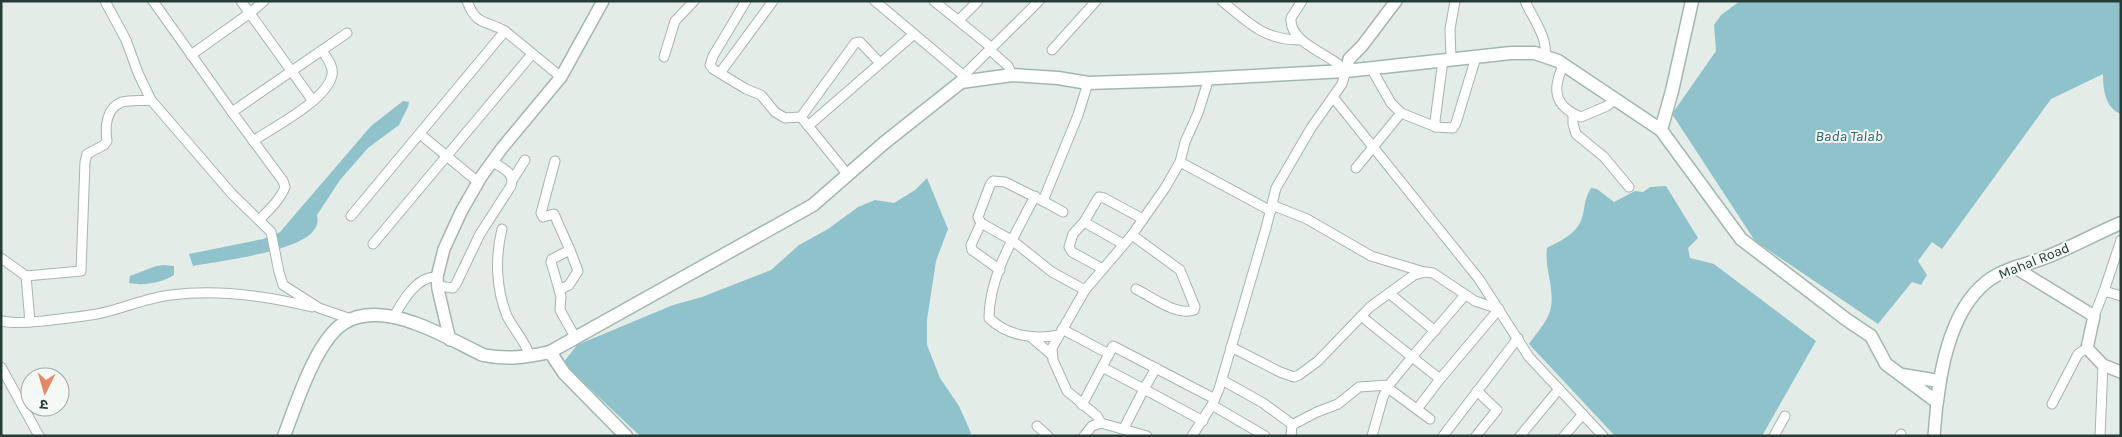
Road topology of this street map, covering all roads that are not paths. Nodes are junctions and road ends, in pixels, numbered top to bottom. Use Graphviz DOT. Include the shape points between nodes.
graph roads {
  1 [pos="105,1"];
  2 [pos="153,1"];
  3 [pos="162,1"];
  4 [pos="241,1"];
  5 [pos="264,1"];
  6 [pos="467,1"];
  7 [pos="603,1"];
  8 [pos="694,1"];
  9 [pos="746,1"];
  10 [pos="772,1"];
  11 [pos="934,1"];
  12 [pos="978,1"];
  13 [pos="1039,1"];
  14 [pos="1222,1"];
  15 [pos="1302,1"];
  16 [pos="1396,1"];
  17 [pos="1455,1"];
  18 [pos="1525,1"];
  19 [pos="1692,1"];
  20 [pos="877,2"];
  21 [pos="1093,2"];
  22 [pos="250,13"];
  23 [pos="162,14"];
  24 [pos="959,20"];
  25 [pos="505,31"];
  26 [pos="347,33"];
  27 [pos="914,34"];
  28 [pos="1302,40"];
  29 [pos="991,49"];
  30 [pos="322,50"];
  31 [pos="1052,50"];
  32 [pos="532,54"];
  33 [pos="192,55"];
  34 [pos="1546,55"];
  35 [pos="664,56"];
  36 [pos="1476,57"];
  37 [pos="1447,60"];
  38 [pos="880,63"];
  39 [pos="1564,64"];
  40 [pos="1341,66"];
  41 [pos="1372,68"];
  42 [pos="291,71"];
  43 [pos="720,73"];
  44 [pos="1012,75"];
  45 [pos="561,77"];
  46 [pos="1209,78"];
  47 [pos="962,79"];
  48 [pos="1088,83"];
  49 [pos="1333,97"];
  50 [pos="1616,99"];
  51 [pos="151,100"];
  52 [pos="313,101"];
  53 [pos="232,112"];
  54 [pos="1401,114"];
  55 [pos="1574,114"];
  56 [pos="801,117"];
  57 [pos="808,126"];
  58 [pos="1436,127"];
  59 [pos="1661,130"];
  60 [pos="420,134"];
  61 [pos="253,141"];
  62 [pos="1374,146"];
  63 [pos="446,156"];
  64 [pos="525,160"];
  65 [pos="555,161"];
  66 [pos="492,162"];
  67 [pos="1180,162"];
  68 [pos="1356,168"];
  69 [pos="848,175"];
  70 [pos="513,179"];
  71 [pos="478,182"];
  72 [pos="1629,187"];
  73 [pos="1039,198"];
  74 [pos="1271,208"];
  75 [pos="1063,212"];
  76 [pos="351,216"];
  77 [pos="1143,219"];
  78 [pos="259,220"];
  79 [pos="1084,222"];
  80 [pos="981,223"];
  81 [pos="2121,223"];
  82 [pos="502,229"];
  83 [pos="1132,234"];
  84 [pos="2121,240"];
  85 [pos="1013,241"];
  86 [pos="373,244"];
  87 [pos="1123,244"];
  88 [pos="570,250"];
  89 [pos="1,258"];
  90 [pos="2014,267"];
  91 [pos="1101,268"];
  92 [pos="1000,270"];
  93 [pos="1425,272"];
  94 [pos="26,276"];
  95 [pos="437,281"];
  96 [pos="1136,289"];
  97 [pos="559,290"];
  98 [pos="1085,290"];
  99 [pos="2104,291"];
  100 [pos="1389,293"];
  101 [pos="1465,295"];
  102 [pos="2121,296"];
  103 [pos="319,308"];
  104 [pos="1499,309"];
  105 [pos="1361,316"];
  106 [pos="2094,316"];
  107 [pos="393,318"];
  108 [pos="351,319"];
  109 [pos="1,322"];
  110 [pos="30,322"];
  111 [pos="1435,331"];
  112 [pos="1060,332"];
  113 [pos="575,337"];
  114 [pos="1030,337"];
  115 [pos="1518,338"];
  116 [pos="450,340"];
  117 [pos="1231,347"];
  118 [pos="2087,348"];
  119 [pos="550,352"];
  120 [pos="1109,354"];
  121 [pos="1052,355"];
  122 [pos="530,356"];
  123 [pos="1412,357"];
  124 [pos="2104,365"];
  125 [pos="1,367"];
  126 [pos="1102,367"];
  127 [pos="1156,368"];
  128 [pos="2121,372"];
  129 [pos="1899,375"];
  130 [pos="1440,379"];
  131 [pos="1222,380"];
  132 [pos="1939,381"];
  133 [pos="1388,386"];
  134 [pos="1144,389"];
  135 [pos="1559,389"];
  136 [pos="1477,391"];
  137 [pos="1213,402"];
  138 [pos="1937,402"];
  139 [pos="2052,404"];
  140 [pos="1082,405"];
  141 [pos="1418,408"];
  142 [pos="1583,414"];
  143 [pos="1785,416"];
  144 [pos="1430,418"];
  145 [pos="1203,420"];
  146 [pos="1101,423"];
  147 [pos="1292,425"];
  148 [pos="1038,426"];
  149 [pos="1124,428"];
  150 [pos="39,436"];
  151 [pos="284,436"];
  152 [pos="626,436"];
  153 [pos="1048,436"];
  154 [pos="1084,436"];
  155 [pos="1147,436"];
  156 [pos="1192,436"];
  157 [pos="1265,436"];
  158 [pos="1292,436"];
  159 [pos="1372,436"];
  160 [pos="1443,436"];
  161 [pos="1476,436"];
  162 [pos="1520,436"];
  163 [pos="1564,436"];
  164 [pos="1603,436"];
  165 [pos="1774,436"];
  166 [pos="1934,436"];
  167 [pos="2100,436"];
  1 -- 51 [label="street" via="126,40"];
  2 -- 23 [label="street"];
  3 -- 23 [label="street"];
  4 -- 22 [label="street"];
  5 -- 22 [label="street"];
  6 -- 25 [label="street" via="471,13 481,22"];
  7 -- 45 [label="street"];
  8 -- 35 [label="street" via="672,27"];
  9 -- 43 [label="street" via="710,61 713,69"];
  10 -- 43 [label="street"];
  11 -- 24 [label="street"];
  12 -- 24 [label="street"];
  13 -- 29 [label="street"];
  14 -- 28 [label="street" via="1266,34"];
  15 -- 28 [label="street" via="1291,18 1291,24"];
  16 -- 40 [label="street" via="1362,46"];
  17 -- 37 [label="street"];
  18 -- 34 [label="street"];
  19 -- 59 [label="main road"];
  20 -- 27 [label="street"];
  21 -- 31 [label="street"];
  22 -- 33 [label="street"];
  22 -- 42 [label="street"];
  23 -- 33 [label="street"];
  24 -- 29 [label="street"];
  25 -- 32 [label="street"];
  25 -- 60 [label="street"];
  26 -- 30 [label="street"];
  27 -- 38 [label="street"];
  27 -- 47 [label="street"];
  28 -- 40 [label="street"];
  29 -- 44 [label="street" via="1008,66"];
  29 -- 47 [label="street"];
  30 -- 42 [label="street"];
  30 -- 52 [label="street" via="332,67 332,75 324,91"];
  32 -- 45 [label="street"];
  32 -- 63 [label="street"];
  33 -- 53 [label="street"];
  34 -- 36 [label="main road" via="1510,53"];
  34 -- 39 [label="main road"];
  36 -- 37 [label="main road"];
  36 -- 58 [label="street" via="1456,123 1453,128"];
  37 -- 41 [label="main road"];
  37 -- 58 [label="street"];
  38 -- 56 [label="street" via="860,42 855,43"];
  38 -- 57 [label="street"];
  39 -- 50 [label="main road"];
  39 -- 55 [label="street" via="1557,77 1556,93 1563,106"];
  40 -- 41 [label="main road"];
  40 -- 46 [label="main road"];
  40 -- 49 [label="street" via="1342,84"];
  41 -- 54 [label="street" via="1390,103"];
  42 -- 52 [label="street"];
  42 -- 53 [label="street"];
  43 -- 56 [label="street" via="761,95 775,112 785,118"];
  44 -- 47 [label="main road"];
  44 -- 48 [label="main road"];
  45 -- 66 [label="street"];
  46 -- 48 [label="main road"];
  46 -- 67 [label="street"];
  47 -- 69 [label="main road"];
  48 -- 73 [label="street" via="1078,115"];
  49 -- 62 [label="street"];
  49 -- 74 [label="street" via="1276,188"];
  50 -- 55 [label="street" via="1581,117"];
  50 -- 59 [label="main road"];
  51 -- 78 [label="street" via="232,194"];
  51 -- 94 [label="street" via="122,102 106,121 107,141 87,154 81,271"];
  52 -- 61 [label="street"];
  53 -- 61 [label="street"];
  54 -- 58 [label="street"];
  54 -- 62 [label="street"];
  55 -- 72 [label="street" via="1576,134 1604,157"];
  56 -- 57 [label="street"];
  57 -- 69 [label="street"];
  59 -- 129 [label="main road" via="1741,239 1871,336 1886,364"];
  60 -- 63 [label="street"];
  60 -- 76 [label="street"];
  61 -- 78 [label="street" via="285,187"];
  62 -- 68 [label="street"];
  62 -- 104 [label="street"];
  63 -- 71 [label="street"];
  63 -- 86 [label="street"];
  64 -- 70 [label="street"];
  65 -- 88 [label="street" via="541,214 554,214"];
  66 -- 70 [label="street" via="511,174"];
  66 -- 71 [label="street"];
  67 -- 74 [label="street"];
  67 -- 77 [label="street"];
  69 -- 113 [label="main road" via="813,206"];
  70 -- 95 [label="street" via="480,234 456,284 453,288"];
  71 -- 95 [label="street" via="444,248"];
  73 -- 75 [label="street"];
  73 -- 80 [label="street" via="1005,182 993,181 978,217"];
  73 -- 85 [label="street"];
  74 -- 93 [label="street" via="1307,219 1371,256"];
  74 -- 117 [label="street"];
  77 -- 79 [label="street" via="1100,197"];
  77 -- 83 [label="street"];
  78 -- 103 [label="street" via="271,232 283,285"];
  79 -- 87 [label="street"];
  79 -- 91 [label="street" via="1071,238 1070,250"];
  80 -- 85 [label="street"];
  80 -- 92 [label="street" via="971,245 972,250"];
  81 -- 90 [label="main road, Mahal Road" via="2044,258"];
  82 -- 122 [label="street" via="497,256 503,304"];
  83 -- 87 [label="street"];
  83 -- 96 [label="street" via="1180,270 1195,307 1190,311 1177,310"];
  84 -- 99 [label="street"];
  85 -- 92 [label="street"];
  85 -- 98 [label="street" via="1052,272"];
  87 -- 91 [label="street"];
  88 -- 97 [label="street" via="578,271 569,285"];
  88 -- 97 [label="street" via="552,259"];
  89 -- 94 [label="street"];
  90 -- 106 [label="street"];
  90 -- 132 [label="main road, Mahal Road" via="1996,275 1966,304 1948,342"];
  91 -- 98 [label="street"];
  92 -- 114 [label="street" via="989,318 997,326"];
  93 -- 100 [label="street" via="1414,275"];
  93 -- 101 [label="street" via="1433,273"];
  94 -- 110 [label="street"];
  95 -- 107 [label="street" via="428,276 416,286"];
  95 -- 116 [label="street"];
  97 -- 113 [label="street" via="560,310"];
  98 -- 112 [label="street"];
  99 -- 102 [label="street"];
  99 -- 106 [label="street"];
  100 -- 105 [label="street"];
  100 -- 111 [label="street"];
  101 -- 104 [label="street"];
  101 -- 111 [label="street"];
  103 -- 108 [label="street"];
  103 -- 110 [label="street" via="285,300 192,293 142,301 98,314"];
  104 -- 115 [label="street"];
  104 -- 130 [label="street"];
  105 -- 117 [label="street" via="1318,361 1294,377"];
  105 -- 123 [label="street"];
  106 -- 118 [label="street"];
  107 -- 108 [label="main road" via="374,314"];
  107 -- 116 [label="main road" via="412,322"];
  108 -- 151 [label="main road" via="332,334 308,373"];
  109 -- 110 [label="street"];
  111 -- 123 [label="street"];
  112 -- 114 [label="street" via="1043,338"];
  112 -- 120 [label="street"];
  112 -- 121 [label="street"];
  113 -- 119 [label="main road"];
  114 -- 121 [label="street"];
  115 -- 135 [label="street" via="1529,357"];
  115 -- 136 [label="street"];
  116 -- 122 [label="main road" via="488,356"];
  117 -- 131 [label="street"];
  118 -- 124 [label="street"];
  118 -- 139 [label="street" via="2078,354"];
  119 -- 122 [label="main road"];
  119 -- 152 [label="main road" via="564,373"];
  120 -- 126 [label="street"];
  120 -- 127 [label="street" via="1113,346"];
  121 -- 140 [label="street" via="1067,391"];
  123 -- 130 [label="street"];
  123 -- 133 [label="street"];
  124 -- 128 [label="street"];
  124 -- 167 [label="street"];
  125 -- 150 [label="street"];
  126 -- 134 [label="street"];
  126 -- 140 [label="street"];
  127 -- 134 [label="street"];
  127 -- 137 [label="street"];
  129 -- 132 [label="main road"];
  129 -- 138 [label="main road"];
  130 -- 141 [label="street"];
  131 -- 137 [label="street"];
  131 -- 147 [label="street"];
  132 -- 138 [label="main road, Mahal Road"];
  133 -- 141 [label="street"];
  133 -- 147 [label="street" via="1359,387 1338,404"];
  133 -- 159 [label="street"];
  134 -- 145 [label="street"];
  134 -- 149 [label="street"];
  135 -- 142 [label="street"];
  135 -- 162 [label="street"];
  136 -- 160 [label="street"];
  136 -- 161 [label="street" via="1497,410"];
  137 -- 145 [label="street"];
  137 -- 157 [label="street"];
  138 -- 166 [label="street"];
  140 -- 146 [label="street"];
  141 -- 144 [label="street"];
  142 -- 163 [label="street"];
  142 -- 164 [label="street"];
  143 -- 165 [label="street"];
  145 -- 156 [label="street"];
  146 -- 149 [label="street"];
  146 -- 154 [label="street" via="1092,426"];
  147 -- 158 [label="street"];
  148 -- 153 [label="street"];
  149 -- 155 [label="street"];
}
